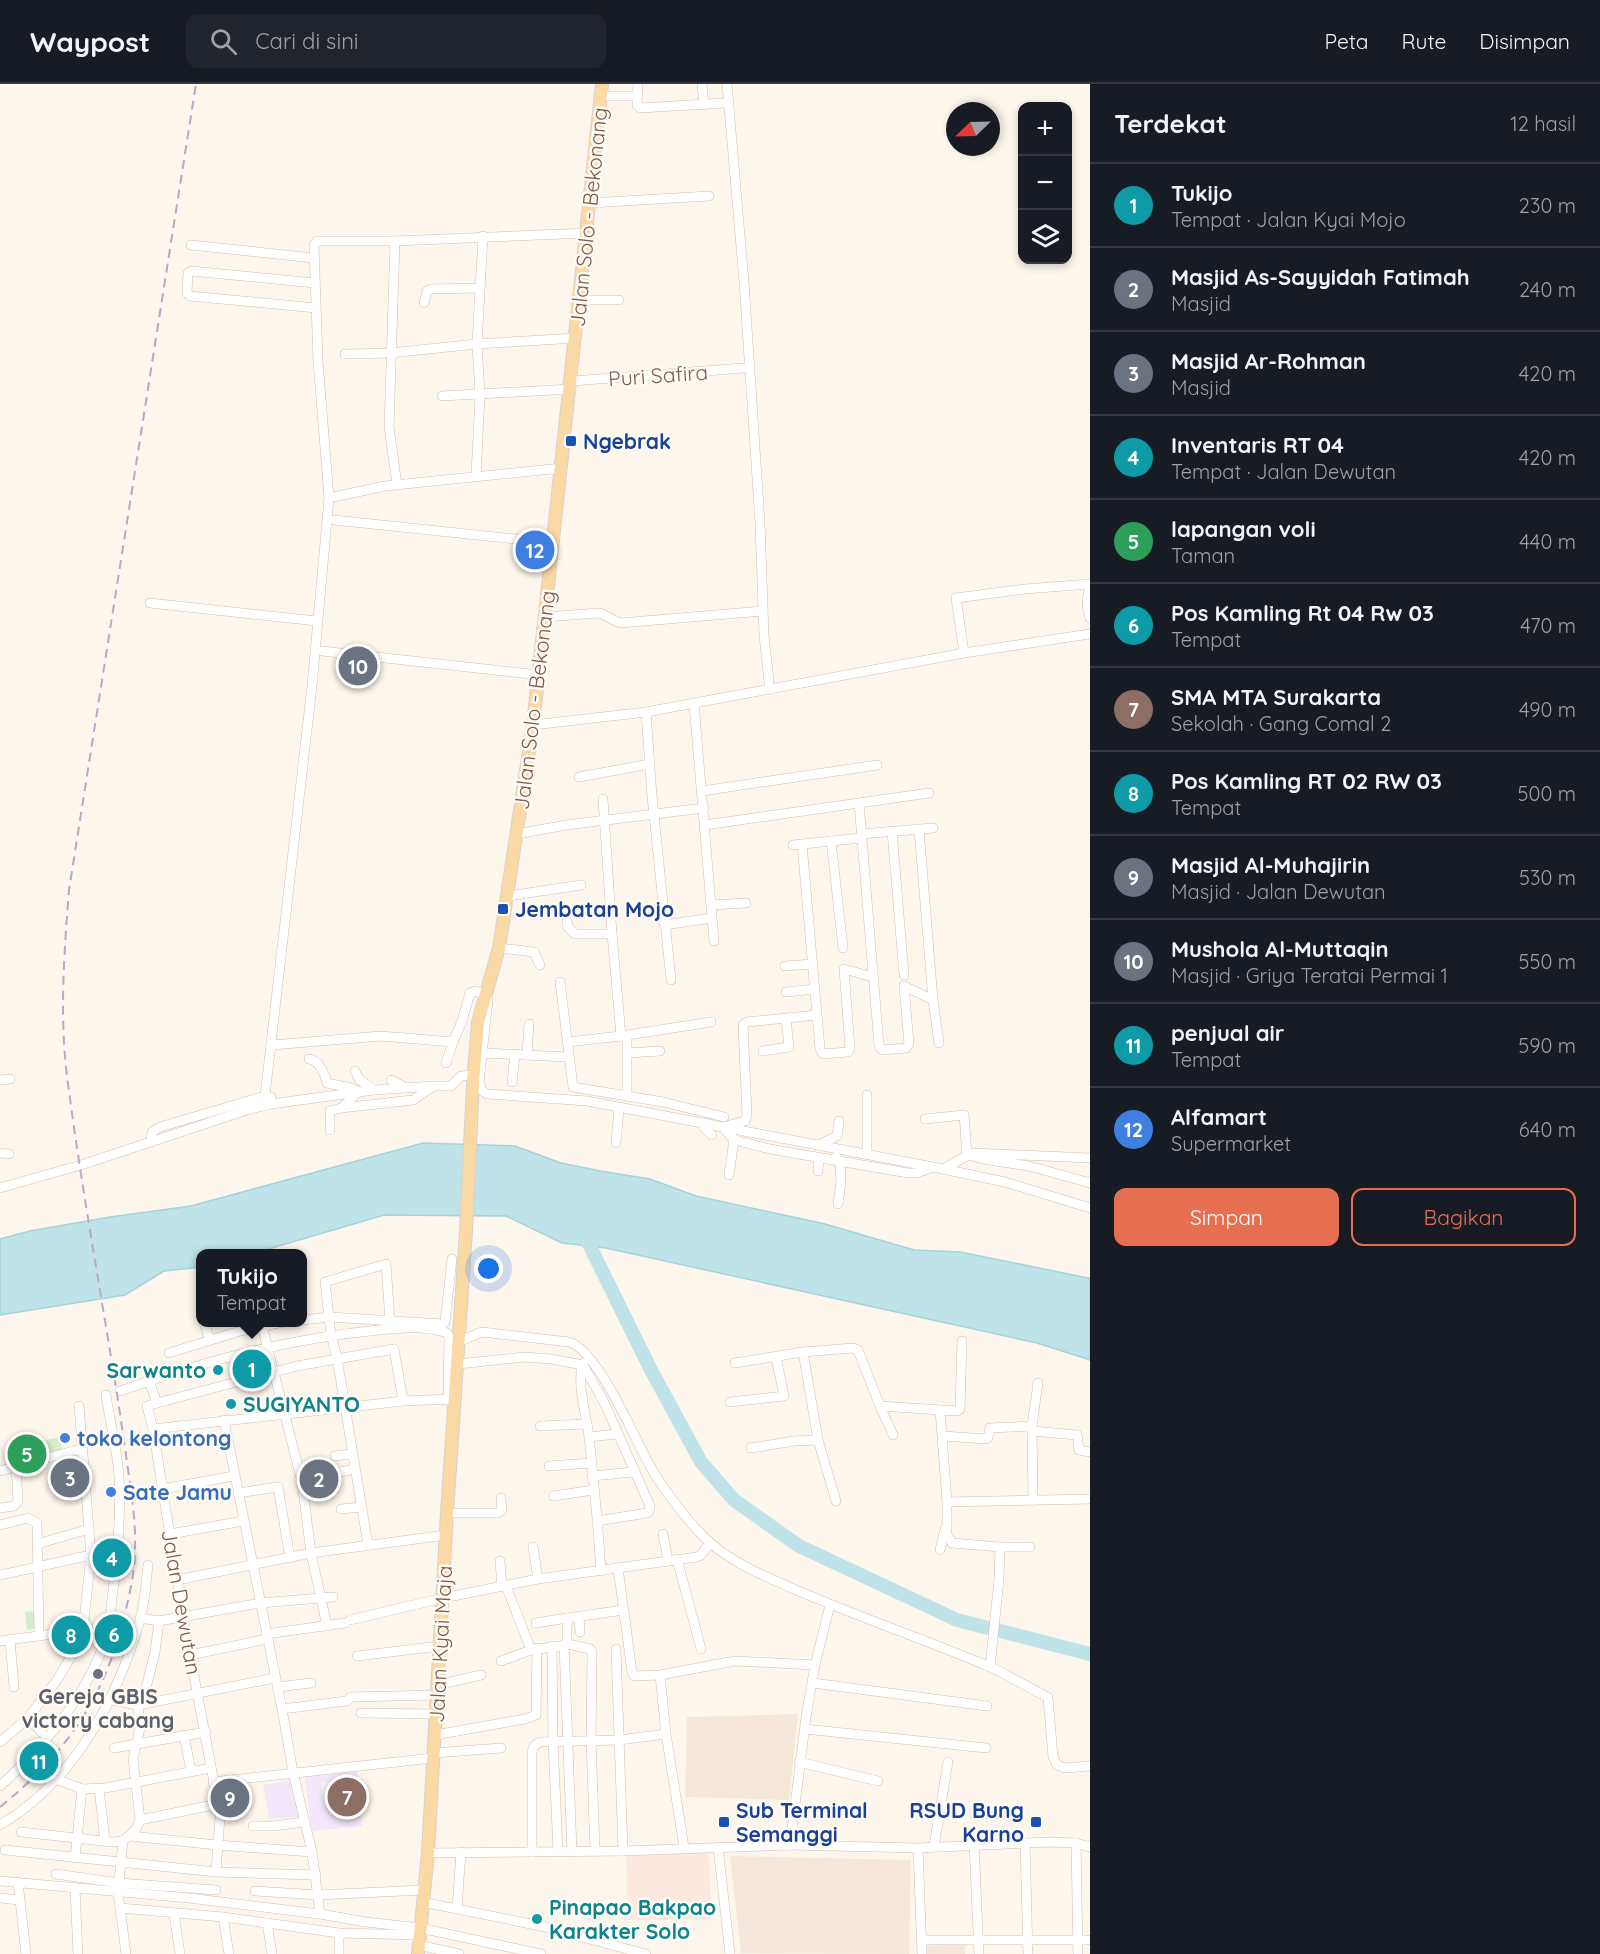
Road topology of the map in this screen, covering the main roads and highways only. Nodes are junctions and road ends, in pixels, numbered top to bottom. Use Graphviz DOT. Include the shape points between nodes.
graph roads {
  1 [pos="602,90"];
  2 [pos="460,1337"];
  3 [pos="419,1941"];
  1 -- 2 [label="main road, Jalan Solo - Bekonang" via="533,725 499,948 478,1022"];
  2 -- 3 [label="main road, Jalan Kyai Maja" via="452,1399 428,1853"];
}
